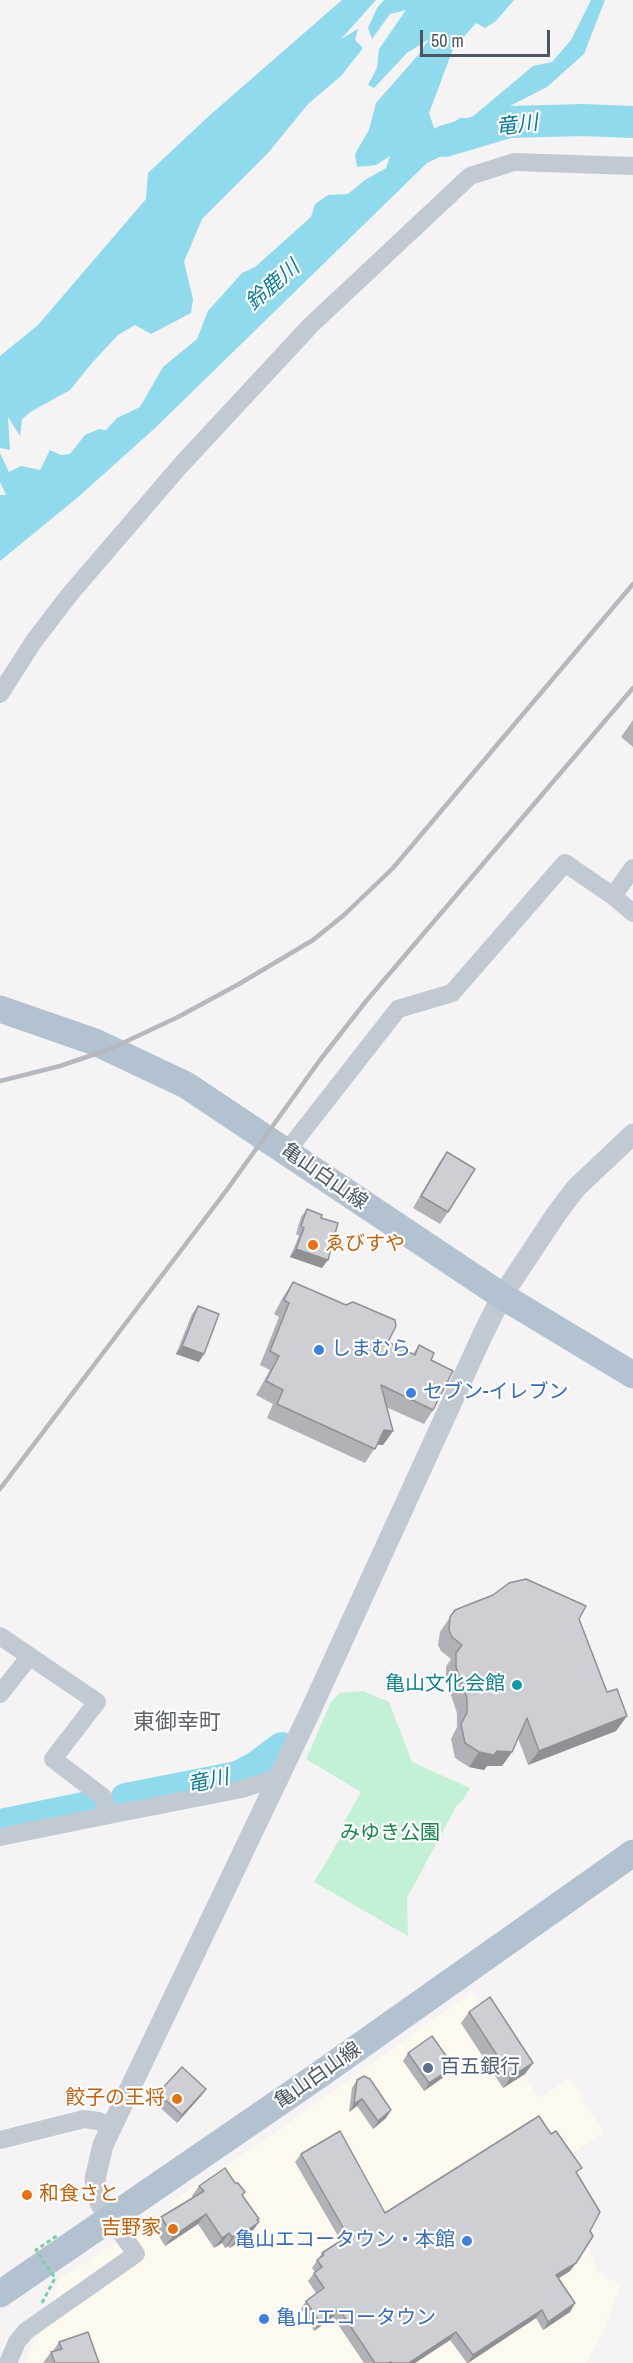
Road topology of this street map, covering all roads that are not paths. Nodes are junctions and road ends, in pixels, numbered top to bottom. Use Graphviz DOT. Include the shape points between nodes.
graph roads {
  1 [pos="633,166"];
  2 [pos="0,694"];
  3 [pos="633,868"];
  4 [pos="613,896"];
  5 [pos="633,913"];
  6 [pos="0,1009"];
  7 [pos="633,1134"];
  8 [pos="287,1151"];
  9 [pos="502,1296"];
  10 [pos="633,1375"];
  11 [pos="0,1636"];
  12 [pos="30,1656"];
  13 [pos="0,1694"];
  14 [pos="277,1779"];
  15 [pos="109,1815"];
  16 [pos="0,1837"];
  17 [pos="633,1853"];
  18 [pos="111,2127"];
  19 [pos="0,2140"];
  20 [pos="110,2217"];
  21 [pos="0,2294"];
  22 [pos="8,2363"];
  1 -- 2 [label="street" via="514,162 470,176 311,325 180,466 70,594"];
  3 -- 4 [label="street"];
  4 -- 5 [label="street"];
  4 -- 8 [label="street" via="565,864 452,993 398,1009"];
  6 -- 8 [label="main road, 亀山白山線" via="89,1039 170,1076"];
  7 -- 9 [label="street" via="576,1188"];
  8 -- 9 [label="main road, 亀山白山線"];
  9 -- 10 [label="main road, 亀山白山線"];
  9 -- 14 [label="street"];
  11 -- 12 [label="street"];
  12 -- 13 [label="street"];
  12 -- 15 [label="street" via="97,1702 53,1759 103,1797"];
  14 -- 15 [label="street"];
  14 -- 18 [label="street"];
  15 -- 16 [label="street"];
  17 -- 20 [label="main road, 亀山白山線" via="188,2167"];
  18 -- 19 [label="street" via="84,2119"];
  18 -- 20 [label="street" via="95,2179 100,2204"];
  20 -- 21 [label="main road, 亀山白山線"];
  20 -- 22 [label="street" via="136,2254 26,2331"];
}
